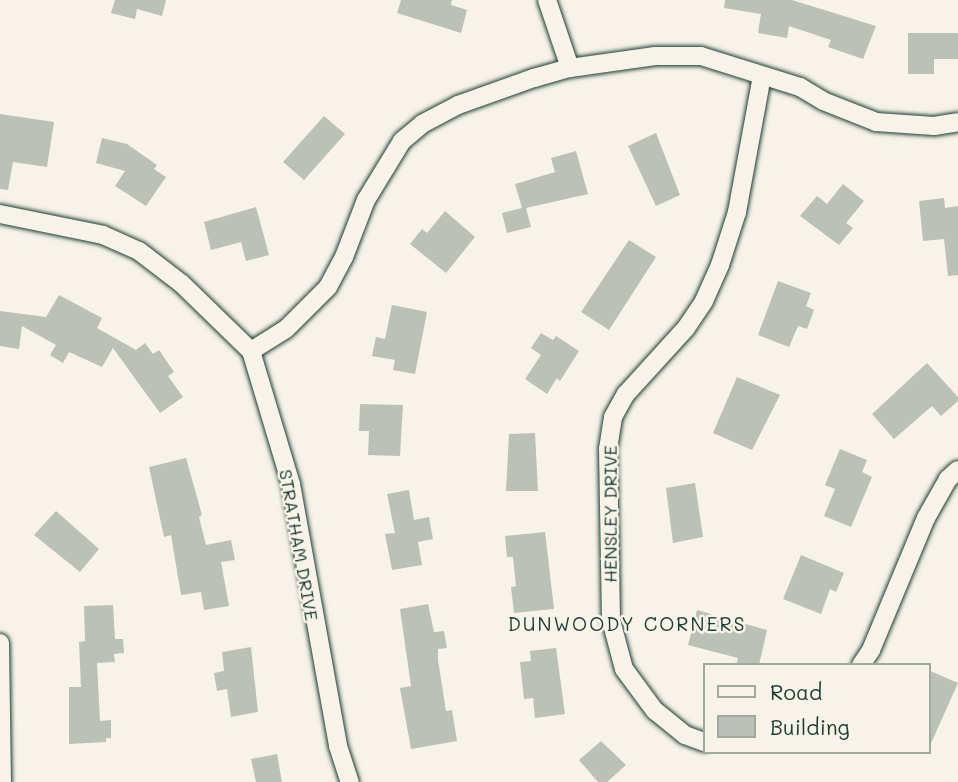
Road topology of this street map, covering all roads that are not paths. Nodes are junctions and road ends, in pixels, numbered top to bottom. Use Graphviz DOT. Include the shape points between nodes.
graph roads {
  1 [pos="547,0"];
  2 [pos="570,68"];
  3 [pos="762,76"];
  4 [pos="958,122"];
  5 [pos="0,214"];
  6 [pos="251,351"];
  7 [pos="958,470"];
  8 [pos="0,643"];
  9 [pos="862,663"];
  10 [pos="702,741"];
  11 [pos="2,782"];
  12 [pos="350,782"];
  1 -- 2 [label="street"];
  2 -- 3 [label="street" via="655,56 701,55"];
  2 -- 6 [label="street" via="458,105 402,141 366,200 328,287 286,329"];
  3 -- 4 [label="street" via="800,86 823,101 876,122 934,126"];
  3 -- 10 [label="street, HENSLEY DRIVE" via="737,212 720,265 686,328 626,394 613,417 608,449 611,620 624,669 655,711 685,736"];
  5 -- 6 [label="street, STRATHAM DRIVE" via="103,235 139,251 182,284"];
  6 -- 12 [label="street, STRATHAM DRIVE" via="291,484 335,733"];
  7 -- 9 [label="street" via="926,518"];
  8 -- 11 [label="street"];
}
